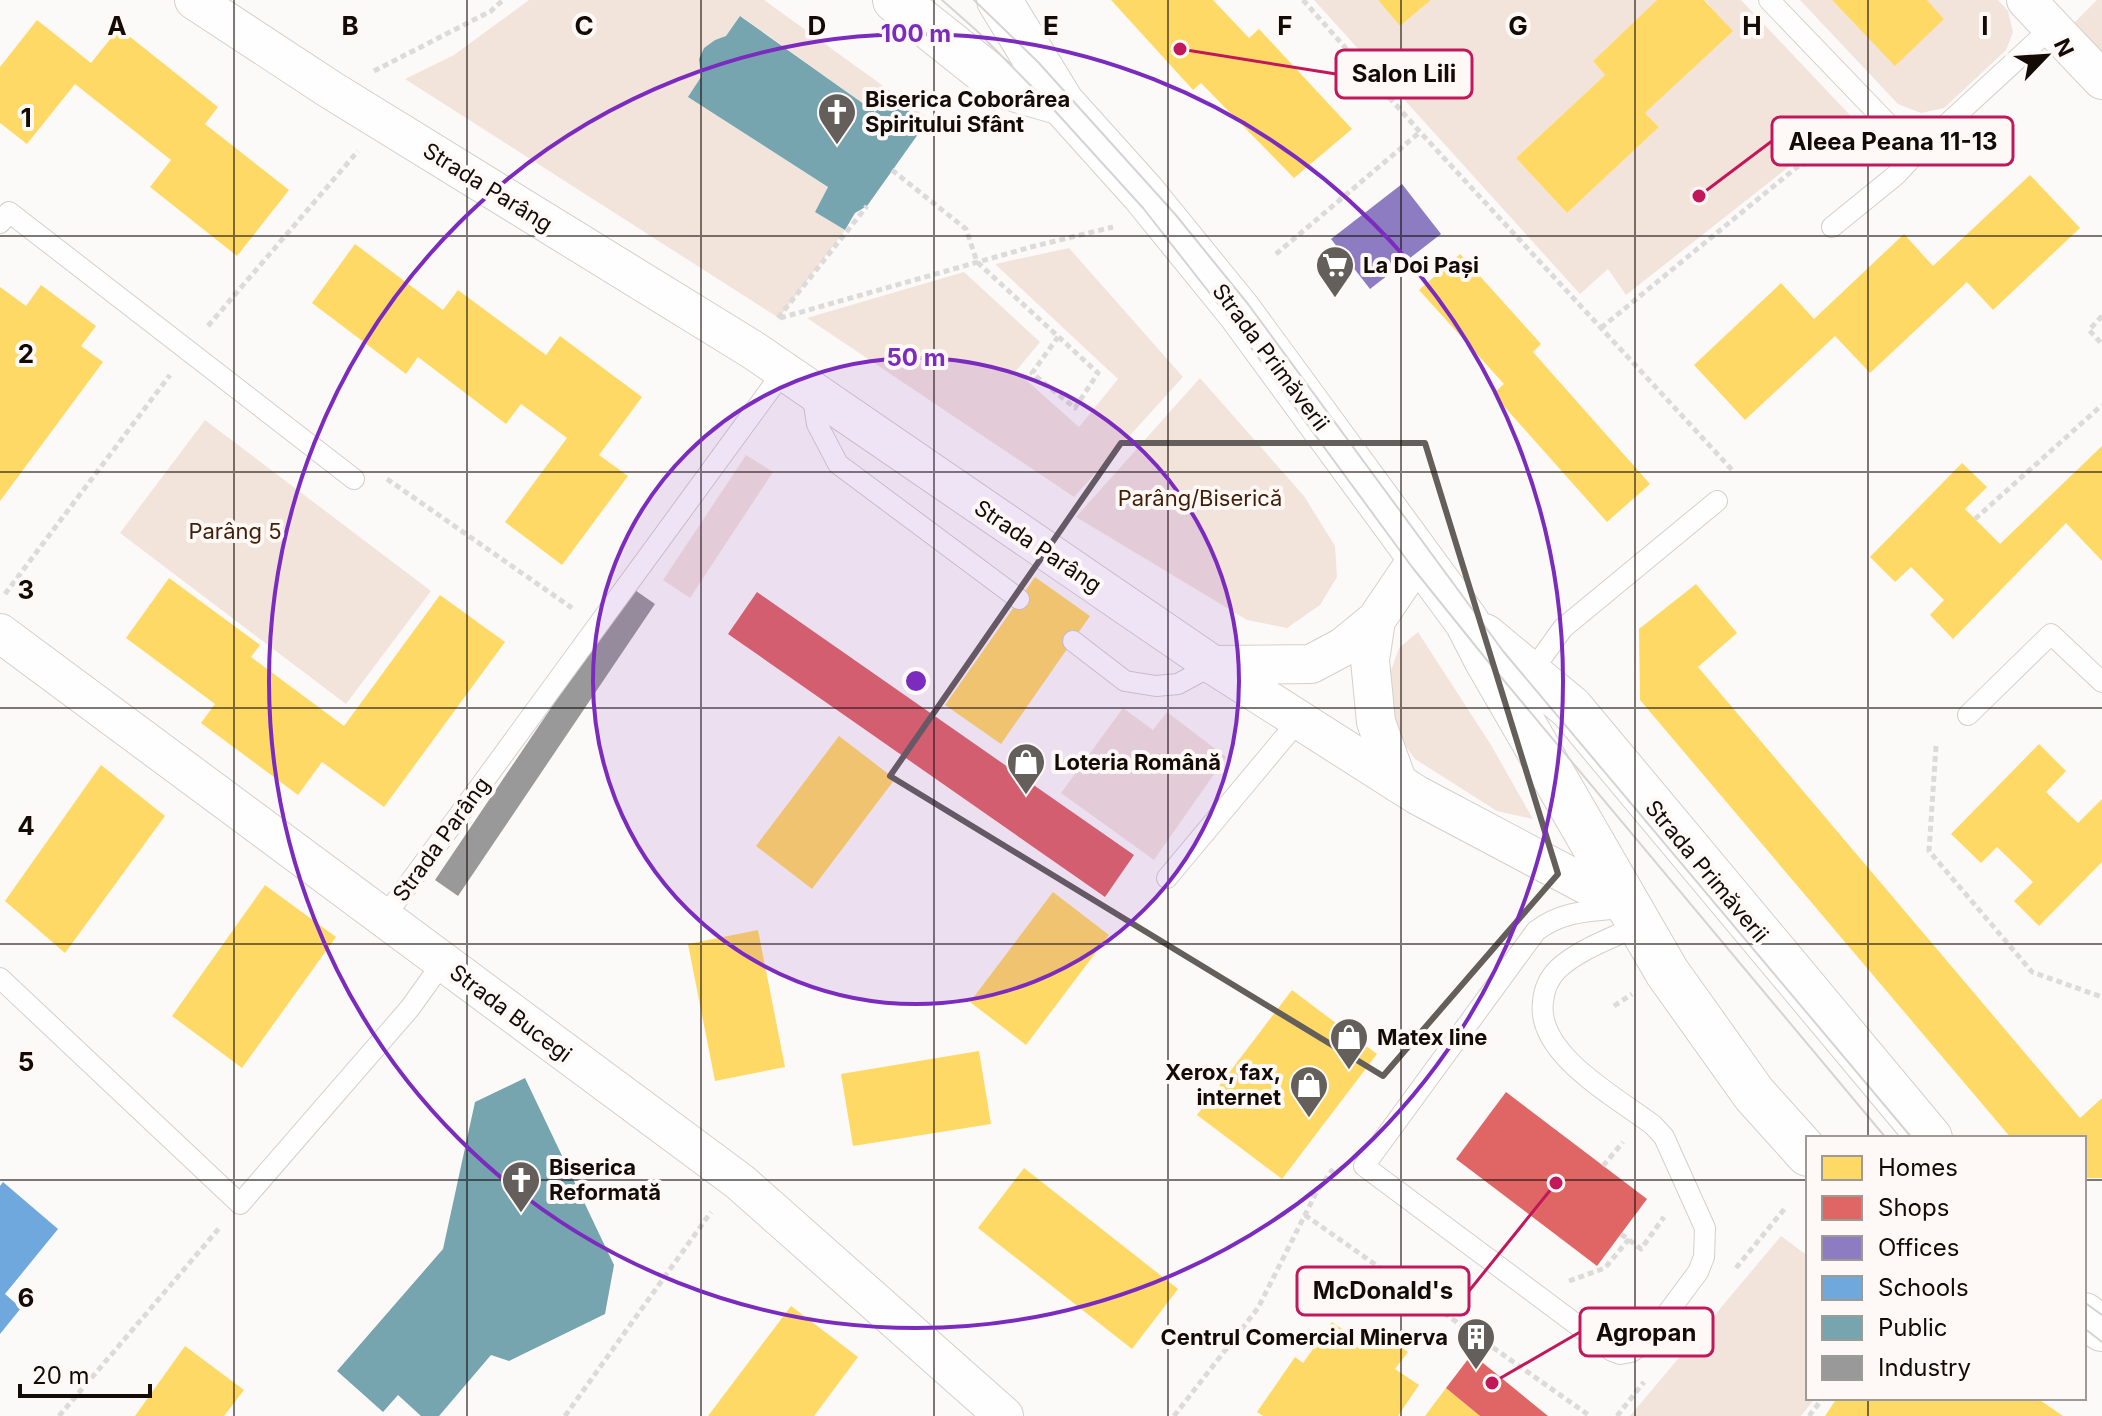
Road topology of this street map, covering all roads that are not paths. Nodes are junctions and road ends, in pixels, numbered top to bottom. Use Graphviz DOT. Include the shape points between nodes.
graph roads {
  1 [pos="194,0"];
  2 [pos="895,0"];
  3 [pos="999,0"];
  4 [pos="1769,0"];
  5 [pos="2026,0"];
  6 [pos="2051,28"];
  7 [pos="2102,80"];
  8 [pos="1062,103"];
  9 [pos="1923,146"];
  10 [pos="0,223"];
  11 [pos="1832,227"];
  12 [pos="783,371"];
  13 [pos="354,479"];
  14 [pos="1717,501"];
  15 [pos="1421,560"];
  16 [pos="1019,599"];
  17 [pos="1376,620"];
  18 [pos="1467,622"];
  19 [pos="0,633"];
  20 [pos="1073,641"];
  21 [pos="1213,665"];
  22 [pos="1530,674"];
  23 [pos="2102,682"];
  24 [pos="1968,715"];
  25 [pos="1299,720"];
  26 [pos="1398,783"];
  27 [pos="1167,878"];
  28 [pos="1634,916"];
  29 [pos="383,919"];
  30 [pos="443,962"];
  31 [pos="0,978"];
  32 [pos="1928,1136"];
  33 [pos="1806,1152"];
  34 [pos="2086,1317"];
  35 [pos="2102,1329"];
  36 [pos="1004,1416"];
  1 -- 12 [label="street, Strada Parâng"];
  2 -- 8 [label="main road" via="1003,86"];
  3 -- 8 [label="main road, Strada Primăverii"];
  4 -- 9 [label="lane" via="1889,125"];
  5 -- 6 [label="street"];
  6 -- 7 [label="street"];
  6 -- 9 [label="lane"];
  8 -- 15 [label="main road, Strada Primăverii" via="1239,311"];
  9 -- 11 [label="lane"];
  10 -- 13 [label="lane" via="9,212"];
  12 -- 16 [label="lane" via="838,464"];
  12 -- 21 [label="street, Strada Parâng"];
  12 -- 29 [label="lane, Strada Parâng"];
  14 -- 22 [label="lane" via="1563,628"];
  15 -- 17 [label="street"];
  15 -- 18 [label="main road, Strada Primăverii"];
  17 -- 21 [label="street" via="1311,664"];
  17 -- 26 [label="street" via="1370,660 1376,722"];
  18 -- 22 [label="main road, Strada Primăverii"];
  18 -- 28 [label="main road, Strada Primăverii"];
  19 -- 29 [label="street, Strada Bucegi"];
  20 -- 21 [label="lane" via="1125,681 1178,684"];
  21 -- 25 [label="street, Strada Parâng"];
  22 -- 32 [label="main road, Strada Primăverii" via="1571,708"];
  23 -- 24 [label="lane" via="2051,634"];
  25 -- 26 [label="street, Strada Parâng"];
  25 -- 27 [label="lane"];
  26 -- 28 [label="street, Strada Parâng"];
  28 -- 28 [label="lane" via="1569,913 1536,931 1364,1166 1620,1354 1646,1342 1698,1272 1705,1228 1664,1137 1553,1046 1541,1011 1544,993 1559,968"];
  28 -- 33 [label="main road, Strada Primăverii" via="1754,1094"];
  29 -- 30 [label="street, Strada Bucegi"];
  30 -- 31 [label="lane" via="410,1008 240,1204"];
  30 -- 36 [label="street, Strada Bucegi" via="740,1182"];
  34 -- 35 [label="main road"];
}
